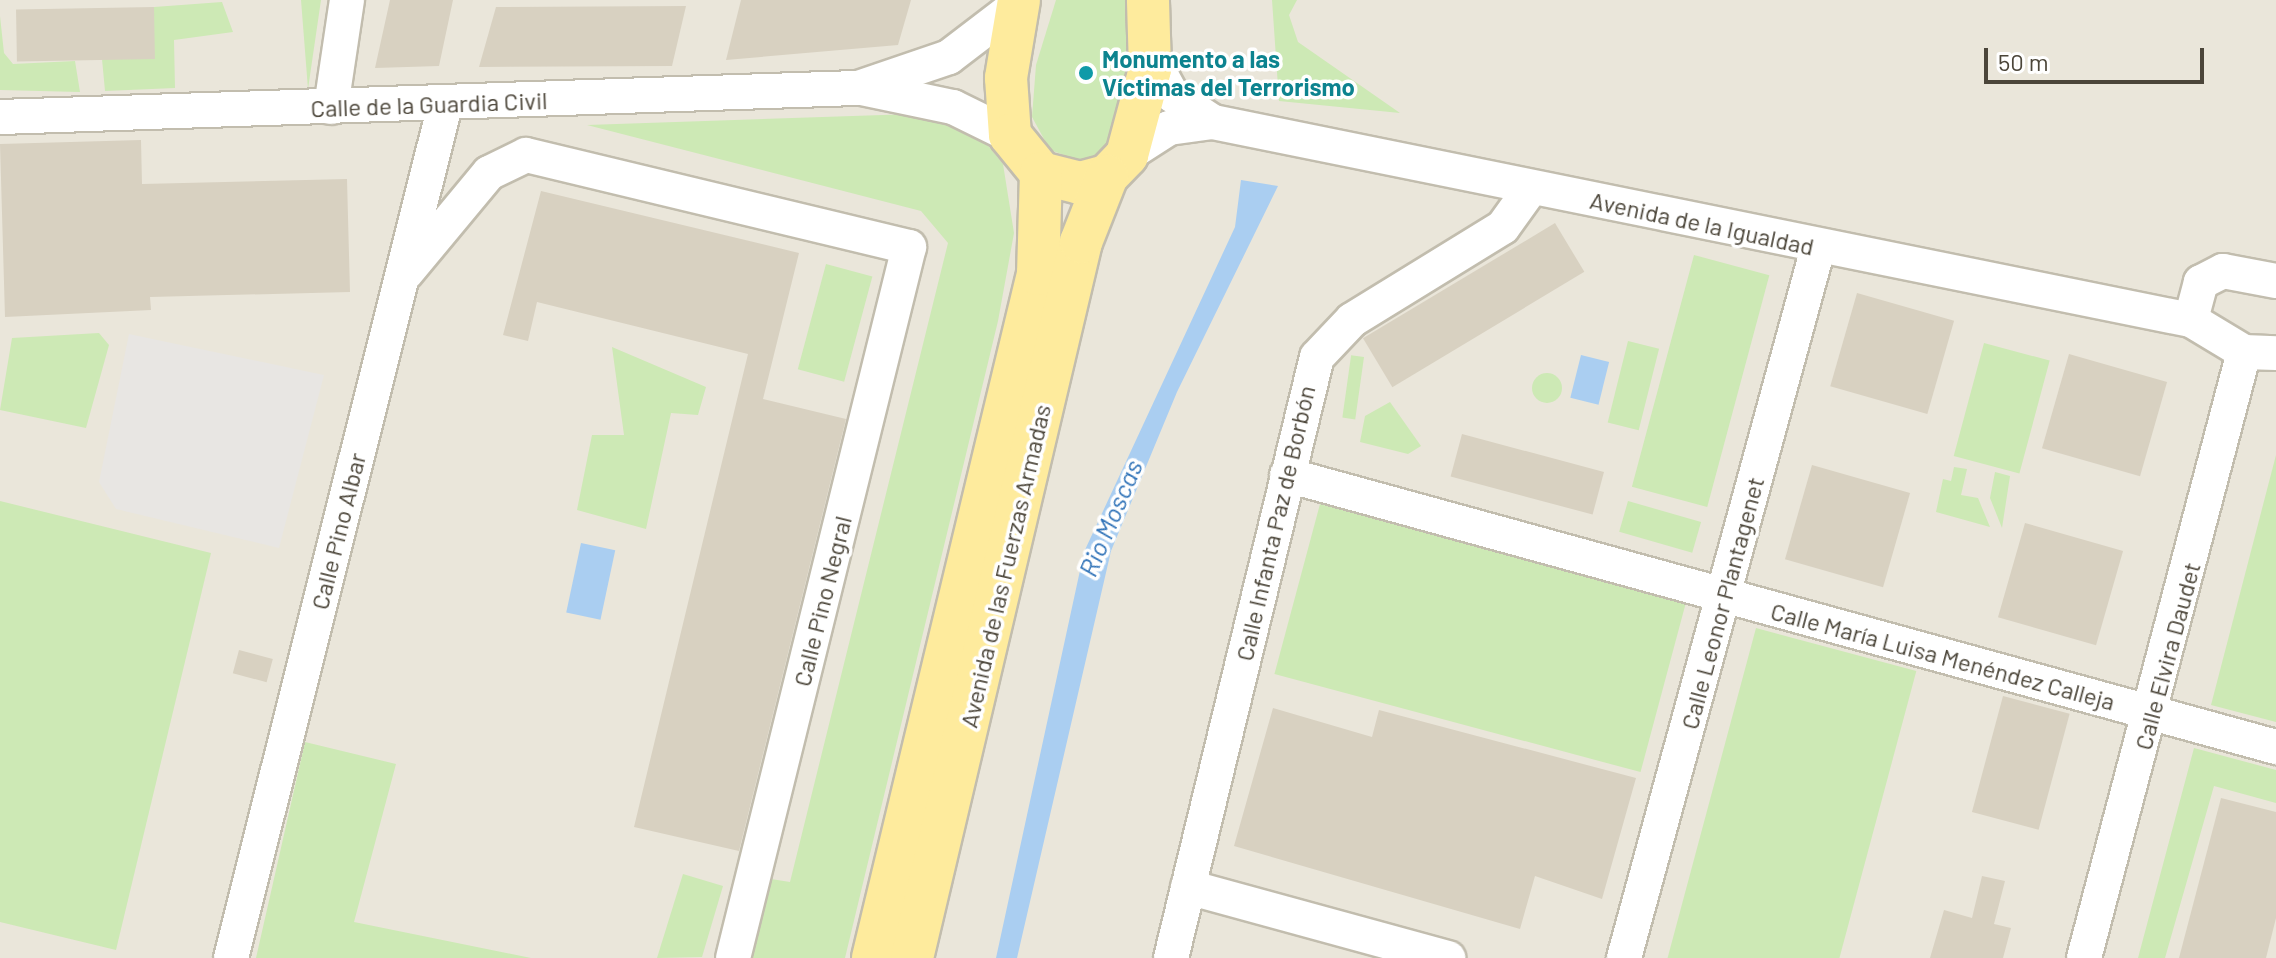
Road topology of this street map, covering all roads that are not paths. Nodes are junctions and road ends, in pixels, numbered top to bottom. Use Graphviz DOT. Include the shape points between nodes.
graph roads {
  1 [pos="347,0"];
  2 [pos="1148,0"];
  3 [pos="1018,3"];
  4 [pos="1151,57"];
  5 [pos="858,88"];
  6 [pos="530,101"];
  7 [pos="445,105"];
  8 [pos="331,107"];
  9 [pos="0,117"];
  10 [pos="1213,122"];
  11 [pos="1010,135"];
  12 [pos="526,155"];
  13 [pos="1117,166"];
  14 [pos="1041,173"];
  15 [pos="1531,188"];
  16 [pos="1818,248"];
  17 [pos="2274,273"];
  18 [pos="401,280"];
  19 [pos="2191,320"];
  20 [pos="2260,353"];
  21 [pos="1287,475"];
  22 [pos="1724,597"];
  23 [pos="2151,713"];
  24 [pos="2276,747"];
  25 [pos="1188,887"];
  26 [pos="734,957"];
  27 [pos="231,958"];
  28 [pos="873,958"];
  29 [pos="912,958"];
  30 [pos="1171,958"];
  31 [pos="1448,958"];
  32 [pos="1624,958"];
  33 [pos="2084,958"];
  1 -- 8 [label="street"];
  2 -- 4 [label="main road, Avenida de las Fuerzas Armadas"];
  3 -- 5 [label="street, Calle de la Guardia Civil" via="949,57"];
  3 -- 11 [label="main road" via="1006,78"];
  4 -- 10 [label="street, Avenida de la Igualdad" via="1172,95"];
  4 -- 13 [label="main road, Avenida de las Fuerzas Armadas"];
  5 -- 6 [label="street, Calle de la Guardia Civil"];
  5 -- 11 [label="street, Calle de la Guardia Civil" via="953,107"];
  6 -- 7 [label="street, Calle de la Guardia Civil"];
  6 -- 12 [label="street"];
  7 -- 8 [label="street, Calle de la Guardia Civil"];
  7 -- 18 [label="street, Calle Pino Albar"];
  8 -- 9 [label="street, Calle de la Guardia Civil"];
  10 -- 13 [label="street, Avenida de la Igualdad" via="1169,128"];
  10 -- 15 [label="street, Avenida de la Igualdad"];
  11 -- 14 [label="main road"];
  12 -- 18 [label="street" via="489,173"];
  12 -- 26 [label="street, Calle Pino Negral" via="909,247"];
  13 -- 14 [label="main road" via="1080,183"];
  13 -- 29 [label="main road, Avenida de las Fuerzas Armadas" via="1081,242"];
  14 -- 28 [label="main road, Avenida de las Fuerzas Armadas" via="1038,274"];
  15 -- 16 [label="street, Avenida de la Igualdad"];
  15 -- 21 [label="street, Calle Infanta Paz de Borbón" via="1503,227 1325,343"];
  16 -- 19 [label="street, Avenida de la Igualdad"];
  16 -- 22 [label="street, Calle Leonor Plantagenet"];
  17 -- 19 [label="street" via="2223,271 2201,282"];
  18 -- 27 [label="street, Calle Pino Albar"];
  19 -- 20 [label="street"];
  20 -- 23 [label="street, Calle Elvira Daudet"];
  21 -- 22 [label="street, Calle María Luisa Menéndez Calleja"];
  21 -- 25 [label="street, Calle Infanta Paz de Borbón"];
  22 -- 23 [label="street, Calle María Luisa Menéndez Calleja"];
  22 -- 32 [label="street, Calle Leonor Plantagenet"];
  23 -- 24 [label="street, Calle María Luisa Menéndez Calleja"];
  23 -- 33 [label="street, Calle Elvira Daudet"];
  25 -- 30 [label="street, Calle Infanta Paz de Borbón"];
  25 -- 31 [label="street"];
}
